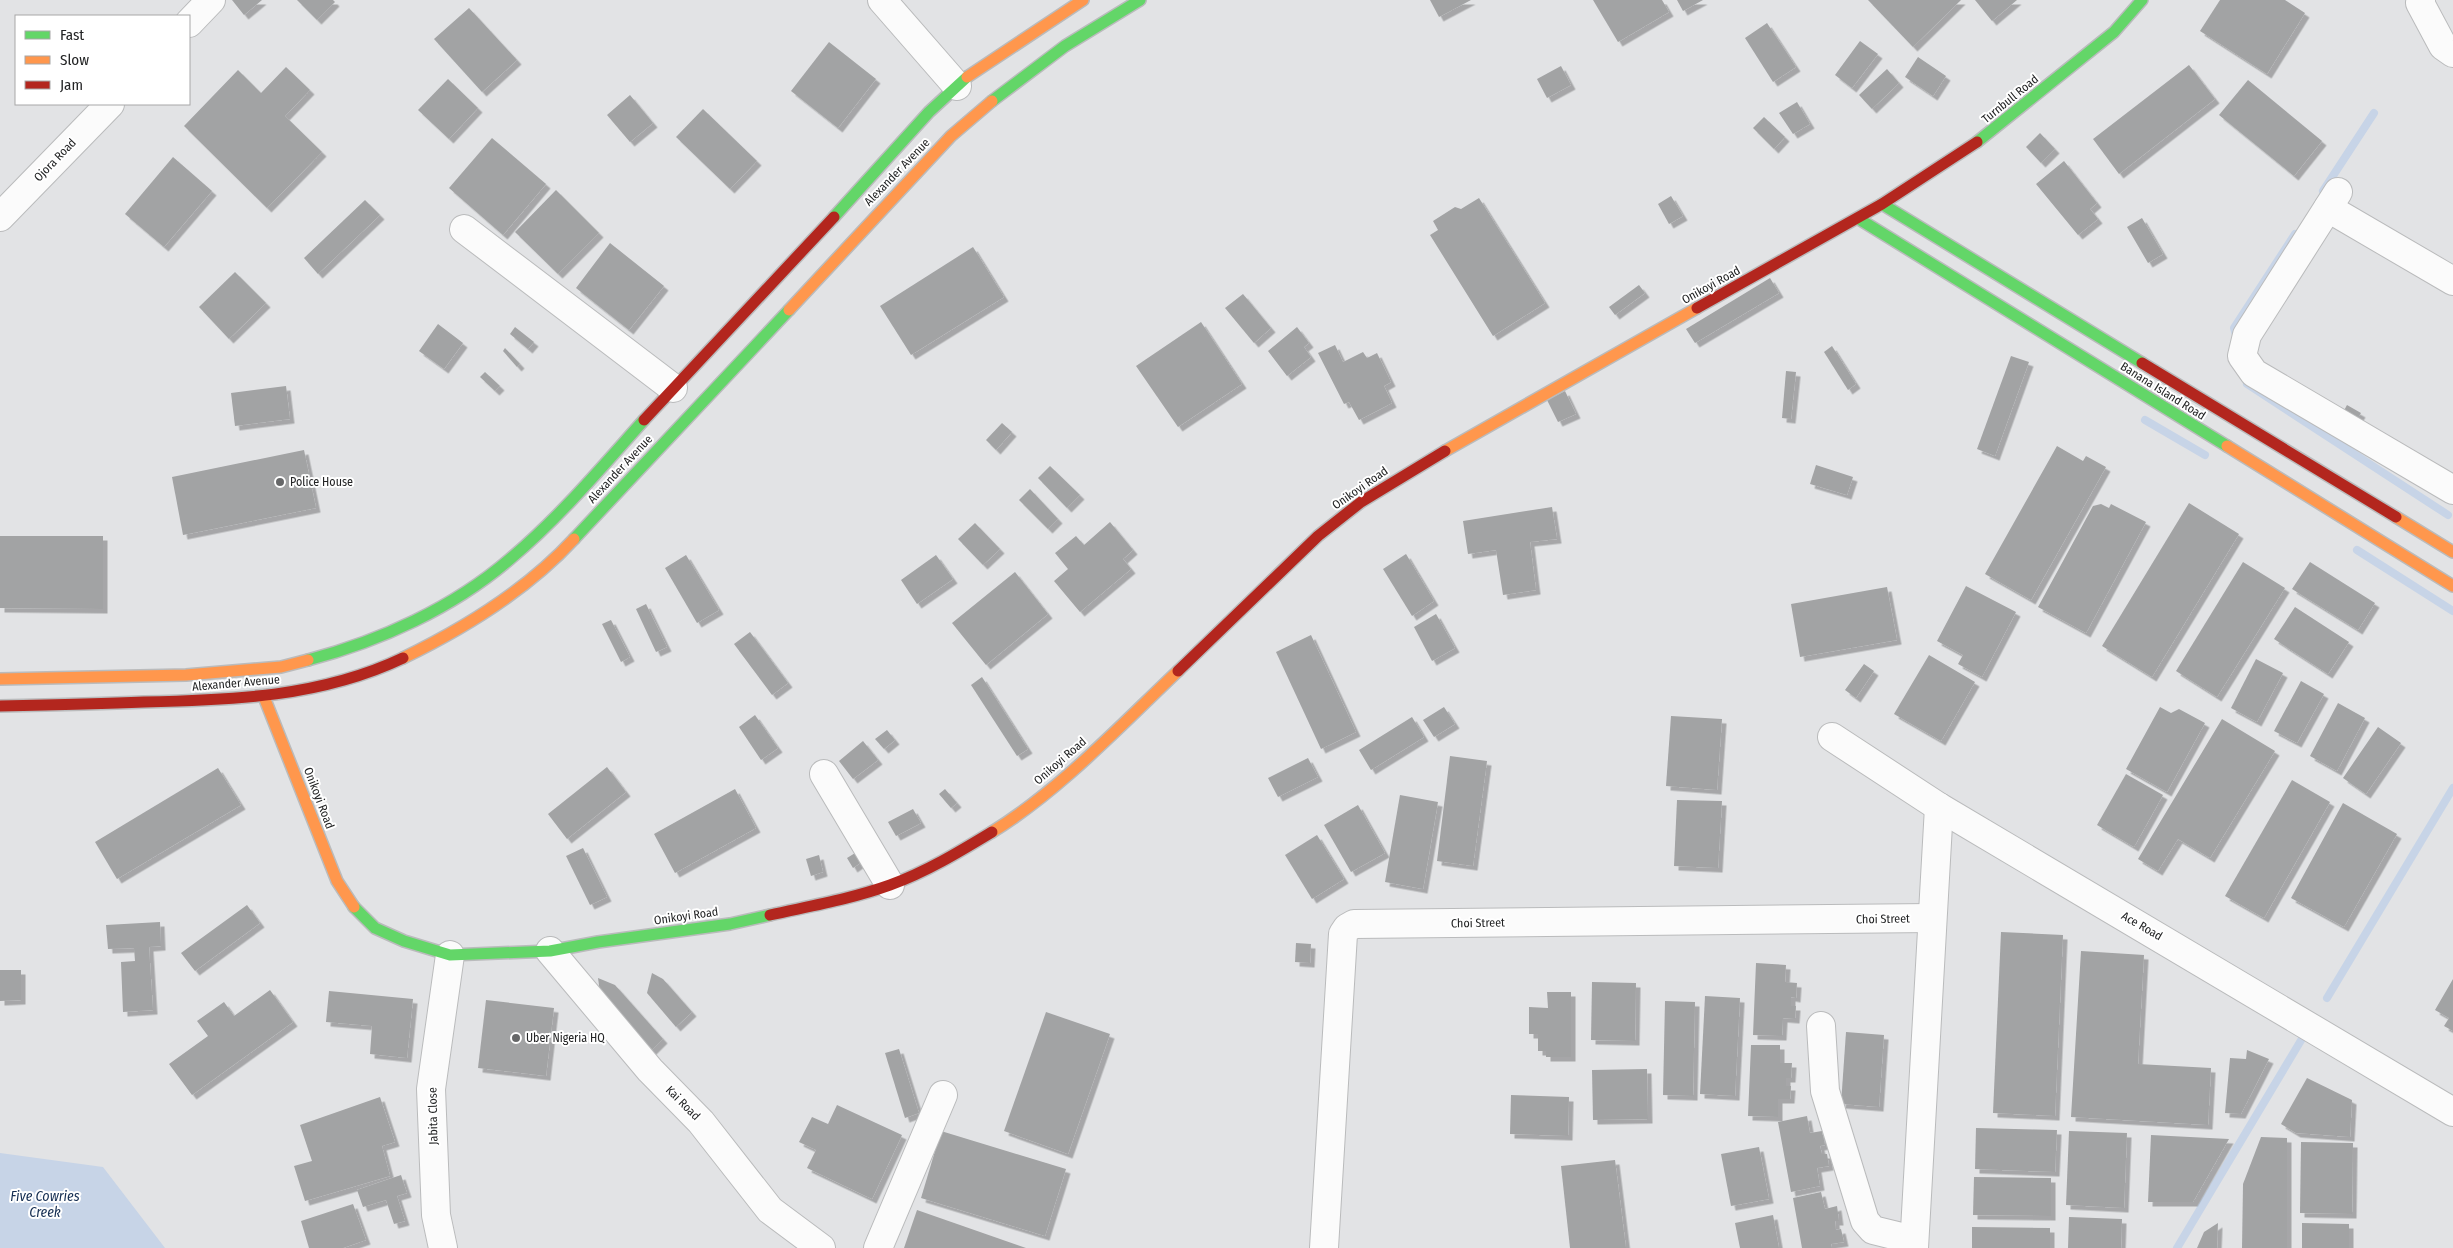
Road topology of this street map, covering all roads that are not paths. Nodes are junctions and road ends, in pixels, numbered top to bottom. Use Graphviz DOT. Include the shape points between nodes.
graph roads {
  1 [pos="211,0"];
  2 [pos="882,0"];
  3 [pos="1083,0"];
  4 [pos="1140,0"];
  5 [pos="2142,0"];
  6 [pos="2421,0"];
  7 [pos="190,22"];
  8 [pos="2453,53"];
  9 [pos="957,86"];
  10 [pos="109,105"];
  11 [pos="1882,204"];
  12 [pos="0,217"];
  13 [pos="1859,219"];
  14 [pos="464,229"];
  15 [pos="2453,280"];
  16 [pos="673,388"];
  17 [pos="2453,490"];
  18 [pos="2453,552"];
  19 [pos="2453,586"];
  20 [pos="0,679"];
  21 [pos="264,697"];
  22 [pos="0,706"];
  23 [pos="1832,737"];
  24 [pos="824,774"];
  25 [pos="1939,807"];
  26 [pos="890,885"];
  27 [pos="1932,918"];
  28 [pos="550,951"];
  29 [pos="450,955"];
  30 [pos="1821,1026"];
  31 [pos="944,1096"];
  32 [pos="2453,1112"];
  33 [pos="1914,1244"];
  34 [pos="443,1248"];
  35 [pos="821,1248"];
  36 [pos="878,1248"];
  37 [pos="1324,1248"];
  1 -- 7 [label="street"];
  2 -- 9 [label="street"];
  3 -- 9 [label="street, Alexander Avenue" via="1014,44"];
  4 -- 21 [label="street, Alexander Avenue" via="1066,43 951,136 568,545 527,583 487,613 424,650 337,683"];
  5 -- 11 [label="street, Turnbull Road" via="2114,32 1992,132"];
  6 -- 8 [label="street" via="2443,46"];
  9 -- 16 [label="street, Alexander Avenue" via="929,112 789,268"];
  10 -- 12 [label="street, Ojora Road"];
  11 -- 13 [label="street, Onikoyi Road"];
  11 -- 18 [label="street, Banana Island Road"];
  13 -- 19 [label="street, Banana Island Road"];
  13 -- 26 [label="street, Onikoyi Road" via="1617,352 1396,479 1362,502 1318,536 1108,738 1044,793 981,839 941,863"];
  14 -- 16 [label="street"];
  15 -- 17 [label="street" via="2333,200 2247,335 2242,356 2254,373"];
  16 -- 20 [label="street, Alexander Avenue" via="572,500 509,560 456,597 394,631 335,653 281,667 186,675"];
  21 -- 22 [label="street, Alexander Avenue"];
  21 -- 29 [label="street, Onikoyi Road" via="337,881 355,908 375,928"];
  23 -- 25 [label="street, Ace Road"];
  24 -- 26 [label="street"];
  25 -- 27 [label="street"];
  25 -- 32 [label="street, Ace Road"];
  26 -- 28 [label="street, Onikoyi Road" via="730,924"];
  27 -- 33 [label="street"];
  27 -- 37 [label="street, Choi Street" via="1354,924 1343,934"];
  28 -- 29 [label="street, Onikoyi Road"];
  28 -- 35 [label="street, Kai Road" via="650,1070 701,1122 770,1210"];
  29 -- 34 [label="street, Jabita Close" via="431,1089 436,1215"];
  30 -- 33 [label="street" via="1825,1091 1865,1222 1873,1230"];
  31 -- 36 [label="street"];
}
